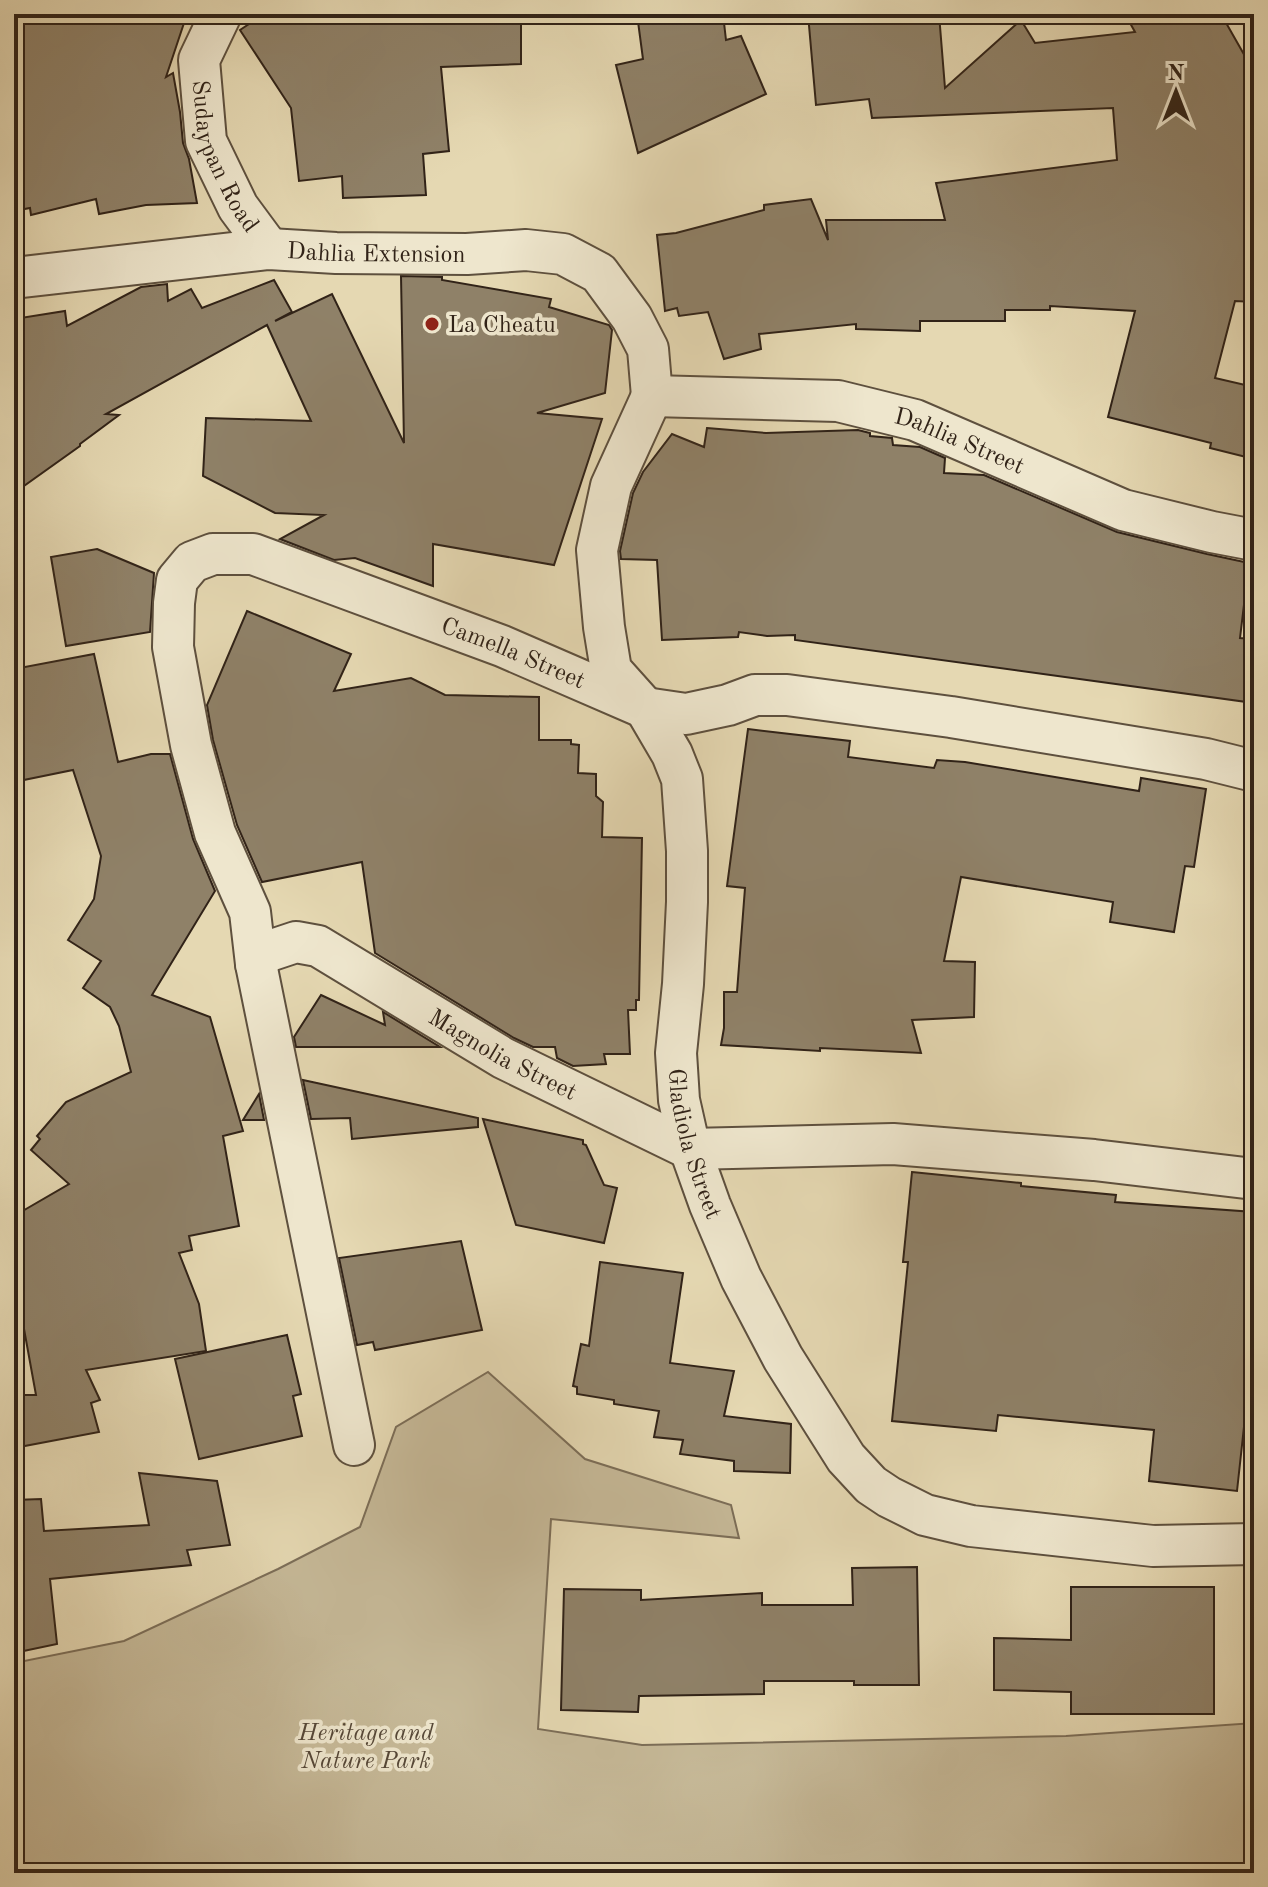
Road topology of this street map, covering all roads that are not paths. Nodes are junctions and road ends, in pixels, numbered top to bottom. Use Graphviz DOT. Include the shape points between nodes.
graph roads {
  1 [pos="221,14"];
  2 [pos="269,249"];
  3 [pos="14,278"];
  4 [pos="652,396"];
  5 [pos="1254,540"];
  6 [pos="645,708"];
  7 [pos="1254,771"];
  8 [pos="256,964"];
  9 [pos="690,1149"];
  10 [pos="1254,1179"];
  11 [pos="354,1445"];
  12 [pos="1254,1544"];
  1 -- 2 [label="street, Sudaypan Road" via="199,60 206,141 238,207"];
  2 -- 3 [label="street, Dahlia Extension"];
  2 -- 4 [label="street, Dahlia Extension" via="563,254 599,273 632,318 648,349"];
  4 -- 5 [label="street, Dahlia Street" via="838,401 899,415 1123,510"];
  4 -- 6 [label="street, Gladiola Street" via="611,486 597,550 611,670"];
  6 -- 7 [label="street, Camella Street" via="686,714 755,695 787,695 951,717"];
  6 -- 8 [label="street, Camella Street" via="502,646 253,554 213,554 192,562 177,580 173,647 215,833 250,912"];
  6 -- 9 [label="street, Gladiola Street" via="672,754 685,806 687,902 676,1053"];
  8 -- 9 [label="street, Magnolia Street" via="266,952 296,942 318,946 503,1058"];
  8 -- 11 [label="street"];
  9 -- 10 [label="street, Magnolia Street" via="893,1144"];
  9 -- 12 [label="street, Gladiola Street" via="741,1278 783,1358 846,1458 871,1485 925,1515 971,1526 1153,1546"];
}
